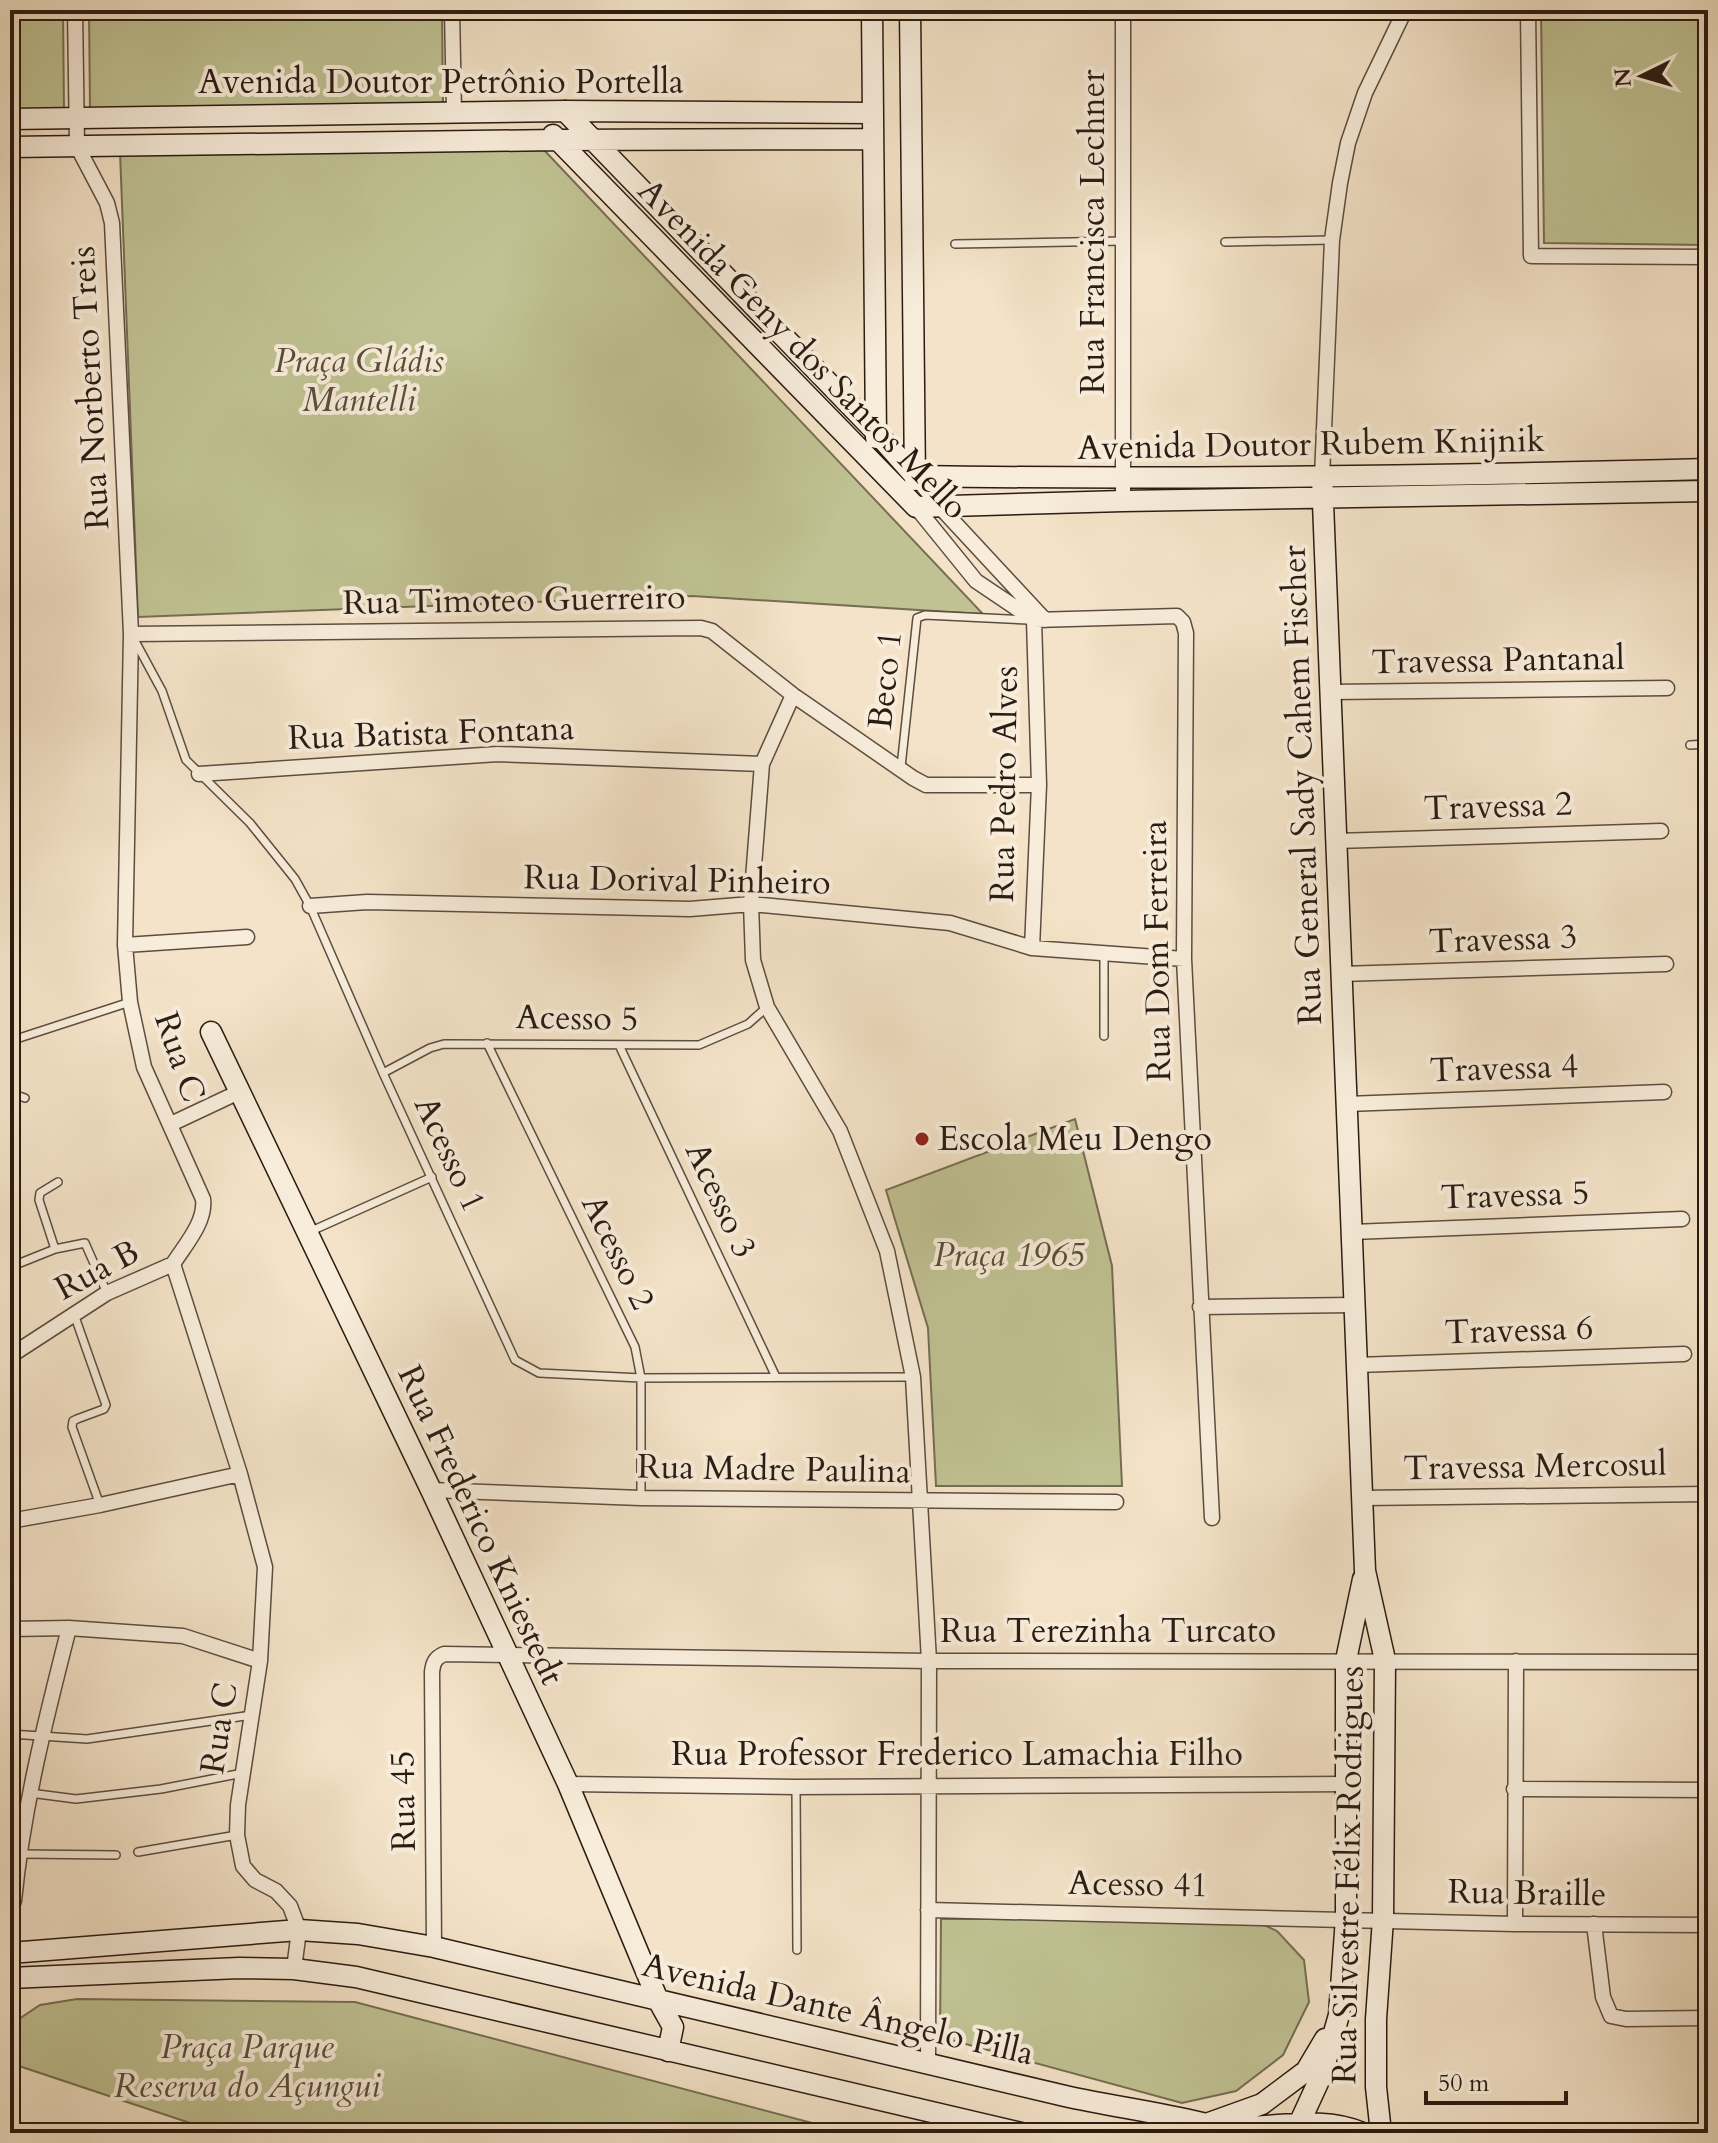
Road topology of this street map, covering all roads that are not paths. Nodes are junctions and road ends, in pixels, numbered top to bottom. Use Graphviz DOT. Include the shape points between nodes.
graph roads {
  1 [pos="75,10"];
  2 [pos="452,10"];
  3 [pos="872,10"];
  4 [pos="910,10"];
  5 [pos="1123,10"];
  6 [pos="1405,10"];
  7 [pos="1528,10"];
  8 [pos="533,111"];
  9 [pos="565,111"];
  10 [pos="454,112"];
  11 [pos="873,113"];
  12 [pos="77,117"];
  13 [pos="10,119"];
  14 [pos="590,139"];
  15 [pos="872,139"];
  16 [pos="557,140"];
  17 [pos="77,146"];
  18 [pos="10,147"];
  19 [pos="1332,240"];
  20 [pos="1124,241"];
  21 [pos="1225,242"];
  22 [pos="955,244"];
  23 [pos="1708,257"];
  24 [pos="876,432"];
  25 [pos="877,467"];
  26 [pos="1708,469"];
  27 [pos="915,476"];
  28 [pos="1322,477"];
  29 [pos="1122,479"];
  30 [pos="1574,483"];
  31 [pos="1708,491"];
  32 [pos="1323,499"];
  33 [pos="1123,501"];
  34 [pos="916,507"];
  35 [pos="940,507"];
  36 [pos="1040,620"];
  37 [pos="131,634"];
  38 [pos="1667,688"];
  39 [pos="1330,692"];
  40 [pos="793,695"];
  41 [pos="1708,744"];
  42 [pos="1690,745"];
  43 [pos="762,764"];
  44 [pos="901,770"];
  45 [pos="199,774"];
  46 [pos="1039,785"];
  47 [pos="1661,831"];
  48 [pos="1336,841"];
  49 [pos="751,904"];
  50 [pos="310,906"];
  51 [pos="247,937"];
  52 [pos="125,945"];
  53 [pos="1032,948"];
  54 [pos="1104,953"];
  55 [pos="1184,959"];
  56 [pos="1666,964"];
  57 [pos="1341,974"];
  58 [pos="130,1002"];
  59 [pos="767,1007"];
  60 [pos="211,1032"];
  61 [pos="1104,1036"];
  62 [pos="10,1041"];
  63 [pos="487,1043"];
  64 [pos="619,1045"];
  65 [pos="383,1073"];
  66 [pos="239,1092"];
  67 [pos="1664,1092"];
  68 [pos="10,1093"];
  69 [pos="25,1098"];
  70 [pos="1347,1104"];
  71 [pos="171,1124"];
  72 [pos="432,1177"];
  73 [pos="58,1182"];
  74 [pos="1682,1219"];
  75 [pos="1352,1232"];
  76 [pos="307,1233"];
  77 [pos="55,1249"];
  78 [pos="173,1264"];
  79 [pos="10,1267"];
  80 [pos="107,1293"];
  81 [pos="1354,1305"];
  82 [pos="1200,1307"];
  83 [pos="74,1314"];
  84 [pos="1684,1354"];
  85 [pos="10,1356"];
  86 [pos="1357,1365"];
  87 [pos="776,1377"];
  88 [pos="913,1377"];
  89 [pos="641,1378"];
  90 [pos="240,1474"];
  91 [pos="431,1490"];
  92 [pos="1708,1494"];
  93 [pos="641,1498"];
  94 [pos="1362,1498"];
  95 [pos="920,1501"];
  96 [pos="1116,1502"];
  97 [pos="100,1505"];
  98 [pos="1212,1518"];
  99 [pos="10,1521"];
  100 [pos="1365,1571"];
  101 [pos="69,1628"];
  102 [pos="10,1629"];
  103 [pos="508,1655"];
  104 [pos="437,1657"];
  105 [pos="1346,1660"];
  106 [pos="1385,1660"];
  107 [pos="260,1661"];
  108 [pos="929,1661"];
  109 [pos="1516,1661"];
  110 [pos="1708,1662"];
  111 [pos="252,1715"];
  112 [pos="10,1734"];
  113 [pos="42,1735"];
  114 [pos="243,1773"];
  115 [pos="568,1784"];
  116 [pos="1347,1784"];
  117 [pos="930,1785"];
  118 [pos="796,1787"];
  119 [pos="1514,1789"];
  120 [pos="1708,1790"];
  121 [pos="30,1793"];
  122 [pos="237,1835"];
  123 [pos="138,1852"];
  124 [pos="19,1854"];
  125 [pos="116,1855"];
  126 [pos="14,1901"];
  127 [pos="928,1910"];
  128 [pos="1346,1918"];
  129 [pos="1383,1919"];
  130 [pos="1515,1924"];
  131 [pos="1594,1924"];
  132 [pos="1708,1925"];
  133 [pos="299,1930"];
  134 [pos="434,1947"];
  135 [pos="797,1950"];
  136 [pos="10,1953"];
  137 [pos="294,1969"];
  138 [pos="10,1978"];
  139 [pos="658,2000"];
  140 [pos="1339,2015"];
  141 [pos="1708,2018"];
  142 [pos="668,2051"];
  143 [pos="928,2063"];
  144 [pos="952,2124"];
  145 [pos="1205,2124"];
  146 [pos="1294,2128"];
  147 [pos="1021,2133"];
  148 [pos="1363,2133"];
  149 [pos="1381,2133"];
  1 -- 12 [label="street"];
  2 -- 10 [label="street"];
  3 -- 11 [label="street"];
  4 -- 27 [label="street"];
  5 -- 20 [label="street, Rua Francisca Lechner"];
  6 -- 19 [label="street, Rua General Sady Cahem Fischer" via="1365,93 1348,143"];
  7 -- 23 [label="street" via="1531,256"];
  8 -- 9 [label="street, Avenida Doutor Petrônio Portella"];
  8 -- 10 [label="street, Avenida Doutor Petrônio Portella"];
  8 -- 16 [label="street, Avenida Geny dos Santos Mello"];
  9 -- 11 [label="street, Avenida Doutor Petrônio Portella"];
  9 -- 14 [label="street, Avenida Geny dos Santos Mello"];
  10 -- 12 [label="street, Avenida Doutor Petrônio Portella"];
  11 -- 15 [label="street"];
  12 -- 13 [label="street, Avenida Doutor Petrônio Portella"];
  12 -- 17 [label="street"];
  14 -- 15 [label="street, Avenida Doutor Petrônio Portella"];
  14 -- 16 [label="street, Avenida Doutor Petrônio Portella"];
  14 -- 24 [label="street, Avenida Geny dos Santos Mello"];
  15 -- 24 [label="street"];
  16 -- 17 [label="street, Avenida Doutor Petrônio Portella"];
  16 -- 25 [label="street, Avenida Geny dos Santos Mello"];
  17 -- 18 [label="street, Avenida Doutor Petrônio Portella"];
  17 -- 37 [label="street, Rua Norberto Treis" via="112,223"];
  19 -- 21 [label="lane"];
  19 -- 28 [label="street, Rua General Sady Cahem Fischer"];
  20 -- 22 [label="lane"];
  20 -- 29 [label="street, Rua Francisca Lechner"];
  24 -- 25 [label="street"];
  24 -- 27 [label="street, Avenida Geny dos Santos Mello"];
  25 -- 34 [label="street, Avenida Geny dos Santos Mello"];
  26 -- 30 [label="street, Avenida Doutor Rubem Knijnik"];
  27 -- 29 [label="street, Avenida Doutor Rubem Knijnik"];
  27 -- 34 [label="street"];
  27 -- 35 [label="street, Avenida Geny dos Santos Mello"];
  28 -- 29 [label="street, Avenida Doutor Rubem Knijnik"];
  28 -- 30 [label="street, Avenida Doutor Rubem Knijnik"];
  28 -- 32 [label="street, Rua General Sady Cahem Fischer"];
  29 -- 33 [label="street, Rua Francisca Lechner"];
  30 -- 31 [label="street, Avenida Doutor Rubem Knijnik"];
  30 -- 32 [label="street, Avenida Doutor Rubem Knijnik"];
  32 -- 33 [label="street, Avenida Doutor Rubem Knijnik"];
  32 -- 39 [label="street, Rua General Sady Cahem Fischer"];
  33 -- 35 [label="street, Avenida Doutor Rubem Knijnik"];
  34 -- 35 [label="street, Avenida Doutor Rubem Knijnik"];
  34 -- 36 [label="street, Avenida Geny dos Santos Mello" via="976,581"];
  35 -- 36 [label="street, Avenida Geny dos Santos Mello"];
  36 -- 44 [label="lane, Beco 1" via="917,618"];
  36 -- 46 [label="street, Rua Pedro Alves"];
  36 -- 55 [label="street, Rua Dom Ferreira" via="1177,616 1183,622"];
  37 -- 40 [label="street, Rua Timoteo Guerreiro" via="701,628 712,631"];
  37 -- 45 [label="lane, Acesso 1" via="162,691 186,760"];
  37 -- 52 [label="street, Rua C"];
  38 -- 39 [label="street, Travessa Pantanal"];
  39 -- 48 [label="street, Rua General Sady Cahem Fischer"];
  40 -- 43 [label="street"];
  40 -- 44 [label="street, Rua Timoteo Guerreiro"];
  41 -- 42 [label="lane"];
  43 -- 45 [label="street, Rua Batista Fontana" via="498,754"];
  43 -- 49 [label="street"];
  44 -- 46 [label="street, Rua Timoteo Guerreiro" via="926,785"];
  45 -- 50 [label="lane, Acesso 1" via="250,823"];
  46 -- 53 [label="street, Rua Pedro Alves"];
  47 -- 48 [label="street, Travessa 2"];
  48 -- 57 [label="street, Rua General Sady Cahem Fischer"];
  49 -- 50 [label="street, Rua Dorival Pinheiro" via="690,909 367,902"];
  49 -- 53 [label="street, Rua Dorival Pinheiro" via="950,923"];
  49 -- 59 [label="street" via="753,960"];
  50 -- 65 [label="lane, Acesso 1"];
  51 -- 52 [label="street"];
  52 -- 58 [label="street, Rua C"];
  53 -- 54 [label="street, Rua Dorival Pinheiro"];
  54 -- 55 [label="street, Rua Dorival Pinheiro"];
  54 -- 61 [label="lane"];
  55 -- 82 [label="street, Rua Dom Ferreira"];
  56 -- 57 [label="street, Travessa 3"];
  57 -- 70 [label="street, Rua General Sady Cahem Fischer"];
  58 -- 62 [label="lane"];
  58 -- 71 [label="street, Rua C" via="144,1067"];
  59 -- 64 [label="lane, Acesso 5" via="748,1024 699,1045"];
  59 -- 88 [label="street" via="840,1131 887,1251"];
  60 -- 66 [label="street, Rua Frederico Kniestedt"];
  63 -- 64 [label="lane, Acesso 5"];
  63 -- 65 [label="lane, Acesso 5" via="430,1048"];
  63 -- 89 [label="lane, Acesso 2" via="635,1347"];
  64 -- 87 [label="lane, Acesso 3"];
  65 -- 72 [label="lane, Acesso 1"];
  66 -- 71 [label="street"];
  66 -- 76 [label="street, Rua Frederico Kniestedt"];
  67 -- 70 [label="street, Travessa 4"];
  68 -- 69 [label="lane"];
  70 -- 75 [label="street, Rua General Sady Cahem Fischer"];
  71 -- 78 [label="street, Rua C" via="204,1210"];
  72 -- 76 [label="lane"];
  72 -- 89 [label="lane, Acesso 1" via="515,1360 539,1373"];
  73 -- 77 [label="lane" via="40,1193 39,1200"];
  74 -- 75 [label="street, Travessa 5"];
  75 -- 81 [label="street, Rua General Sady Cahem Fischer"];
  76 -- 91 [label="street, Rua Frederico Kniestedt"];
  77 -- 79 [label="lane"];
  77 -- 80 [label="lane" via="85,1243"];
  78 -- 80 [label="street, Rua B"];
  78 -- 90 [label="street, Rua C"];
  80 -- 83 [label="street, Rua B"];
  81 -- 82 [label="street"];
  81 -- 86 [label="street, Rua General Sady Cahem Fischer"];
  82 -- 98 [label="street, Rua Dom Ferreira"];
  83 -- 85 [label="street, Rua B"];
  83 -- 97 [label="lane" via="106,1405 73,1421 72,1427"];
  84 -- 86 [label="street, Travessa 6"];
  86 -- 94 [label="street, Rua General Sady Cahem Fischer"];
  87 -- 88 [label="lane, Acesso 1"];
  87 -- 89 [label="lane, Acesso 1"];
  88 -- 95 [label="street"];
  89 -- 93 [label="lane, Acesso 2"];
  90 -- 97 [label="street"];
  90 -- 107 [label="street, Rua C" via="265,1567"];
  91 -- 93 [label="street, Rua Madre Paulina"];
  91 -- 103 [label="street, Rua Frederico Kniestedt"];
  92 -- 94 [label="street, Travessa Mercosul"];
  93 -- 95 [label="street, Rua Madre Paulina"];
  94 -- 100 [label="street, Rua General Sady Cahem Fischer"];
  95 -- 96 [label="street, Rua Madre Paulina"];
  95 -- 108 [label="street"];
  97 -- 99 [label="street"];
  100 -- 105 [label="street, Rua Silvestre Félix Rodrigues"];
  100 -- 106 [label="street, Rua Silvestre Félix Rodrigues"];
  101 -- 102 [label="street"];
  101 -- 107 [label="street" via="183,1636"];
  101 -- 113 [label="street"];
  103 -- 104 [label="street, Rua Terezinha Turcato"];
  103 -- 108 [label="street, Rua Terezinha Turcato"];
  103 -- 115 [label="street, Rua Frederico Kniestedt"];
  104 -- 134 [label="street, Rua 45" via="432,1672"];
  105 -- 106 [label="street, Rua Terezinha Turcato"];
  105 -- 108 [label="street, Rua Terezinha Turcato"];
  105 -- 116 [label="street, Rua Silvestre Félix Rodrigues"];
  106 -- 109 [label="street, Rua Terezinha Turcato"];
  106 -- 129 [label="street, Rua Silvestre Félix Rodrigues"];
  107 -- 111 [label="street, Rua C"];
  108 -- 117 [label="street"];
  109 -- 110 [label="street, Rua Terezinha Turcato"];
  109 -- 119 [label="street"];
  111 -- 113 [label="lane" via="87,1739"];
  111 -- 114 [label="street, Rua C"];
  112 -- 113 [label="lane"];
  113 -- 121 [label="street"];
  114 -- 121 [label="lane" via="76,1799"];
  114 -- 122 [label="street, Rua C"];
  115 -- 118 [label="street, Rua Professor Frederico Lamachia Filho"];
  115 -- 139 [label="street, Rua Frederico Kniestedt"];
  116 -- 117 [label="street, Rua Professor Frederico Lamachia Filho"];
  116 -- 128 [label="street, Rua Silvestre Félix Rodrigues"];
  117 -- 118 [label="street, Rua Professor Frederico Lamachia Filho"];
  117 -- 127 [label="street"];
  118 -- 135 [label="lane"];
  119 -- 120 [label="street"];
  119 -- 130 [label="street"];
  121 -- 124 [label="street"];
  122 -- 123 [label="lane"];
  122 -- 133 [label="street, Rua C" via="243,1866 290,1906"];
  124 -- 125 [label="lane"];
  124 -- 126 [label="street"];
  127 -- 128 [label="street, Acesso 41"];
  127 -- 143 [label="street"];
  128 -- 129 [label="street, Rua Braille"];
  128 -- 140 [label="street, Rua Silvestre Félix Rodrigues"];
  129 -- 130 [label="street, Rua Braille"];
  129 -- 149 [label="street, Rua Silvestre Félix Rodrigues" via="1376,2019"];
  130 -- 131 [label="street, Rua Braille"];
  131 -- 132 [label="street, Rua Braille"];
  131 -- 141 [label="street" via="1603,1997 1611,2016"];
  133 -- 134 [label="street, Avenida Dante Ângelo Pilla"];
  133 -- 136 [label="street, Avenida Dante Ângelo Pilla"];
  133 -- 137 [label="street"];
  134 -- 139 [label="street, Avenida Dante Ângelo Pilla"];
  137 -- 138 [label="street"];
  137 -- 142 [label="street" via="356,1977"];
  139 -- 142 [label="street, Rua Frederico Kniestedt" via="673,2027"];
  139 -- 143 [label="street, Avenida Dante Ângelo Pilla"];
  140 -- 145 [label="street" via="1306,2071 1262,2104"];
  140 -- 146 [label="street, Rua Silvestre Félix Rodrigues" via="1322,2074"];
  142 -- 144 [label="street"];
  143 -- 145 [label="street, Avenida Dante Ângelo Pilla"];
  144 -- 147 [label="street"];
  145 -- 146 [label="street, Avenida Dante Ângelo Pilla"];
  146 -- 148 [label="street, Avenida Dante Ângelo Pilla" via="1334,2123"];
}
